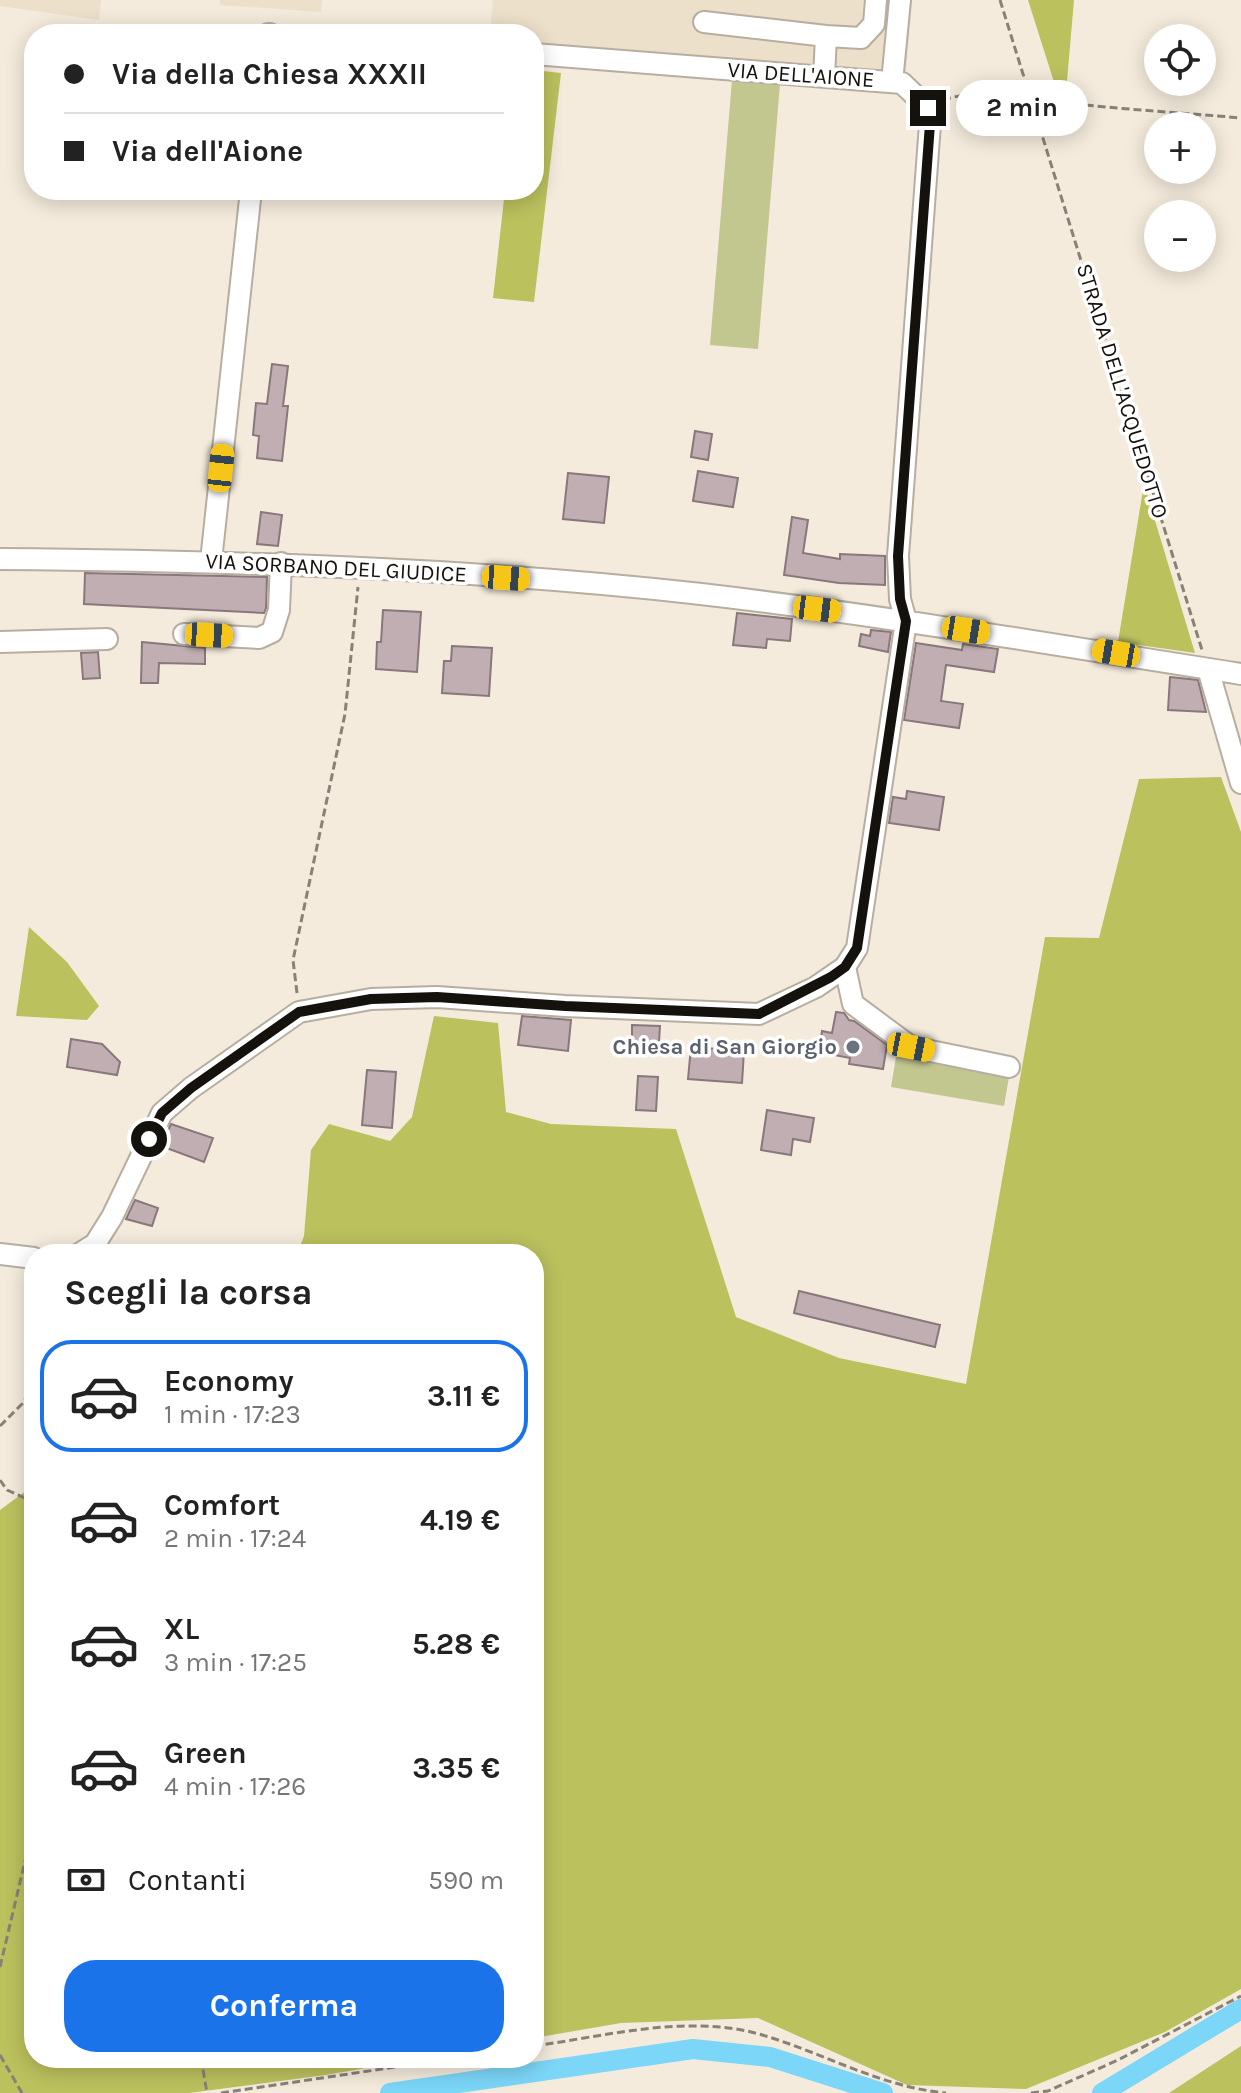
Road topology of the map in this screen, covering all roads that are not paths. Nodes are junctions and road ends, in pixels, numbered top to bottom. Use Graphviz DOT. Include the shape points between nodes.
graph roads {
  1 [pos="876,0"];
  2 [pos="900,0"];
  3 [pos="704,22"];
  4 [pos="826,36"];
  5 [pos="544,55"];
  6 [pos="824,77"];
  7 [pos="892,82"];
  8 [pos="250,200"];
  9 [pos="0,559"];
  10 [pos="211,561"];
  11 [pos="281,563"];
  12 [pos="906,621"];
  13 [pos="184,634"];
  14 [pos="107,639"];
  15 [pos="0,642"];
  16 [pos="1208,669"];
  17 [pos="1241,674"];
  18 [pos="1241,783"];
  19 [pos="845,967"];
  20 [pos="1009,1067"];
  21 [pos="95,1244"];
  22 [pos="0,1254"];
  23 [pos="24,1257"];
  1 -- 4 [label="street" via="874,24 861,38"];
  2 -- 7 [label="street"];
  3 -- 4 [label="street"];
  4 -- 6 [label="street"];
  5 -- 6 [label="street, VIA DELL'AIONE"];
  6 -- 7 [label="street, VIA DELL'AIONE"];
  7 -- 12 [label="street, VIA DELL'AIONE" via="902,83 928,108 930,124 898,556"];
  8 -- 10 [label="street"];
  9 -- 10 [label="street, VIA SORBANO DEL GIUDICE"];
  10 -- 11 [label="street, VIA SORBANO DEL GIUDICE"];
  11 -- 12 [label="street, VIA SORBANO DEL GIUDICE" via="700,594"];
  11 -- 13 [label="street" via="279,610 272,632 259,638"];
  12 -- 16 [label="street, VIA SORBANO DEL GIUDICE"];
  12 -- 19 [label="street" via="857,948"];
  14 -- 15 [label="street"];
  16 -- 17 [label="street, VIA SORBANO DEL GIUDICE"];
  16 -- 18 [label="street"];
  19 -- 20 [label="street" via="853,1004 911,1047"];
  19 -- 21 [label="street" via="759,1014 437,997 371,999 299,1012 162,1113"];
  22 -- 23 [label="street"];
}
